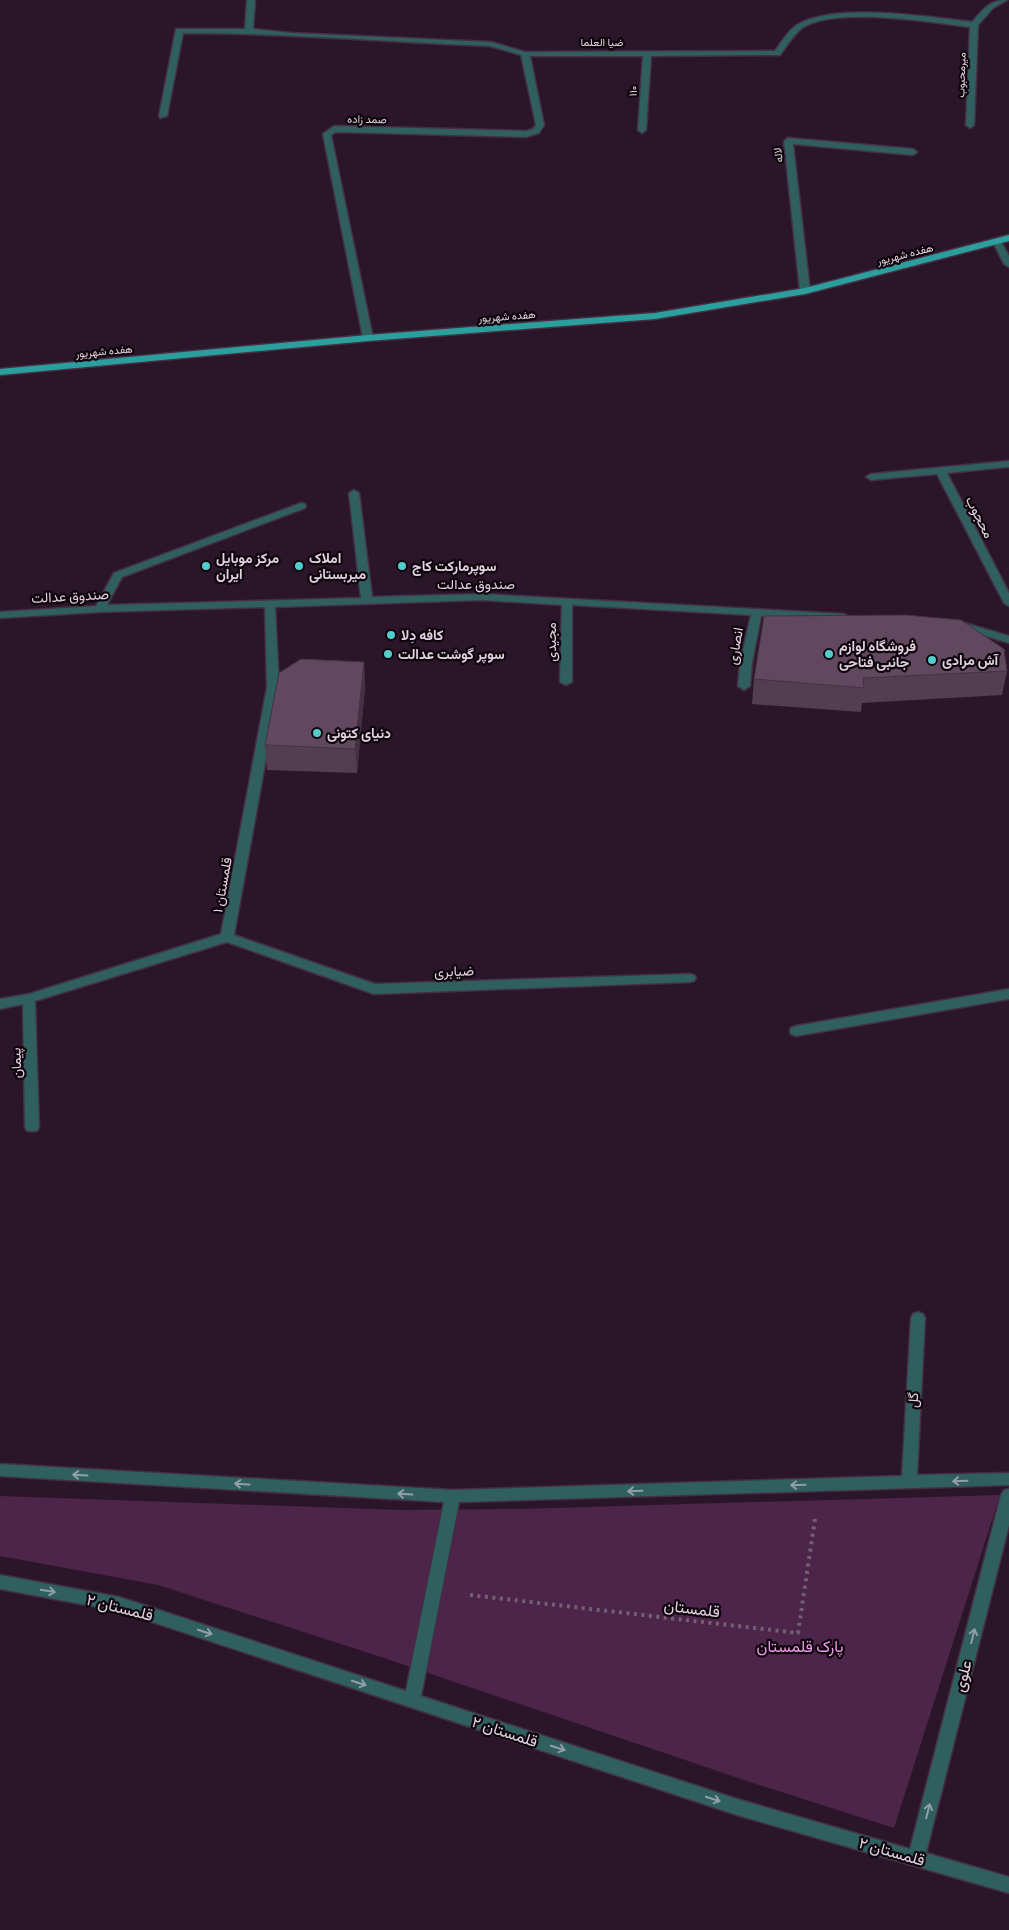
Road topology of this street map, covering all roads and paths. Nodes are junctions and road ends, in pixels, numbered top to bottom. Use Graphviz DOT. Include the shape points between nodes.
graph roads {
  1 [pos="251,0"];
  2 [pos="1003,0"];
  3 [pos="974,25"];
  4 [pos="249,31"];
  5 [pos="647,53"];
  6 [pos="525,54"];
  7 [pos="163,116"];
  8 [pos="970,125"];
  9 [pos="642,130"];
  10 [pos="913,152"];
  11 [pos="1009,238"];
  12 [pos="997,242"];
  13 [pos="1009,264"];
  14 [pos="806,291"];
  15 [pos="368,338"];
  16 [pos="0,372"];
  17 [pos="1007,464"];
  18 [pos="940,470"];
  19 [pos="871,477"];
  20 [pos="354,493"];
  21 [pos="301,506"];
  22 [pos="367,601"];
  23 [pos="567,601"];
  24 [pos="270,604"];
  25 [pos="1009,604"];
  26 [pos="100,609"];
  27 [pos="757,611"];
  28 [pos="0,615"];
  29 [pos="853,617"];
  30 [pos="949,624"];
  31 [pos="1009,640"];
  32 [pos="566,682"];
  33 [pos="744,686"];
  34 [pos="227,937"];
  35 [pos="690,978"];
  36 [pos="1009,994"];
  37 [pos="29,998"];
  38 [pos="0,1004"];
  39 [pos="796,1031"];
  40 [pos="32,1127"];
  41 [pos="918,1318"];
  42 [pos="0,1470"];
  43 [pos="1009,1479"];
  44 [pos="909,1482"];
  45 [pos="820,1485"];
  46 [pos="1009,1495"];
  47 [pos="453,1496"];
  48 [pos="0,1582"];
  49 [pos="434,1591"];
  50 [pos="412,1700"];
  51 [pos="916,1858"];
  52 [pos="1009,1885"];
  1 -- 4 [label="street"];
  2 -- 3 [label="street" via="990,6"];
  3 -- 5 [label="street, ضیا العلما" via="895,16 851,16 801,25 777,53"];
  3 -- 8 [label="street, میرمحبوب"];
  4 -- 6 [label="street, ضیا العلما" via="491,44"];
  4 -- 7 [label="street, ضیا العلما" via="179,31"];
  5 -- 6 [label="street, ضیا العلما"];
  5 -- 9 [label="street, ۱۱۰"];
  6 -- 15 [label="street, صمد زاده" via="540,125 536,131 526,134 334,129 327,134"];
  10 -- 14 [label="street, لاله" via="788,141"];
  11 -- 12 [label="main road, هفده شهریور"];
  12 -- 13 [label="street"];
  12 -- 14 [label="main road, هفده شهریور"];
  14 -- 15 [label="main road, هفده شهریور" via="655,316"];
  15 -- 16 [label="main road, هفده شهریور"];
  17 -- 18 [label="street"];
  18 -- 19 [label="street"];
  18 -- 25 [label="street, محجوب"];
  20 -- 22 [label="street"];
  21 -- 26 [label="street" via="118,576"];
  22 -- 23 [label="street, صندوق عدالت" via="483,597"];
  22 -- 24 [label="street, صندوق عدالت"];
  23 -- 27 [label="street, صندوق عدالت"];
  23 -- 32 [label="street, مجیدی"];
  24 -- 26 [label="street, صندوق عدالت"];
  24 -- 34 [label="street, قلمستان ۱" via="273,687"];
  26 -- 28 [label="street, صندوق عدالت"];
  27 -- 29 [label="street, صندوق عدالت"];
  27 -- 33 [label="street, انصاری"];
  30 -- 31 [label="street"];
  34 -- 35 [label="street, ضیابری" via="374,989"];
  34 -- 37 [label="street"];
  36 -- 39 [label="street"];
  37 -- 38 [label="street"];
  37 -- 40 [label="street, پیمان"];
  41 -- 44 [label="street, گل"];
  47 -- 42 [label="street, one-way"];
  43 -- 44 [label="street, one-way"];
  44 -- 45 [label="street"];
  45 -- 47 [label="street, one-way"];
  45 -- 49 [label="path, قلمستان" via="798,1633"];
  51 -- 46 [label="street, علوی, one-way"];
  47 -- 49 [label="street"];
  48 -- 50 [label="street, قلمستان ۲, one-way" via="120,1604"];
  49 -- 50 [label="street"];
  50 -- 51 [label="street, قلمستان ۲, one-way" via="737,1807"];
  51 -- 52 [label="street, قلمستان ۲"];
}
